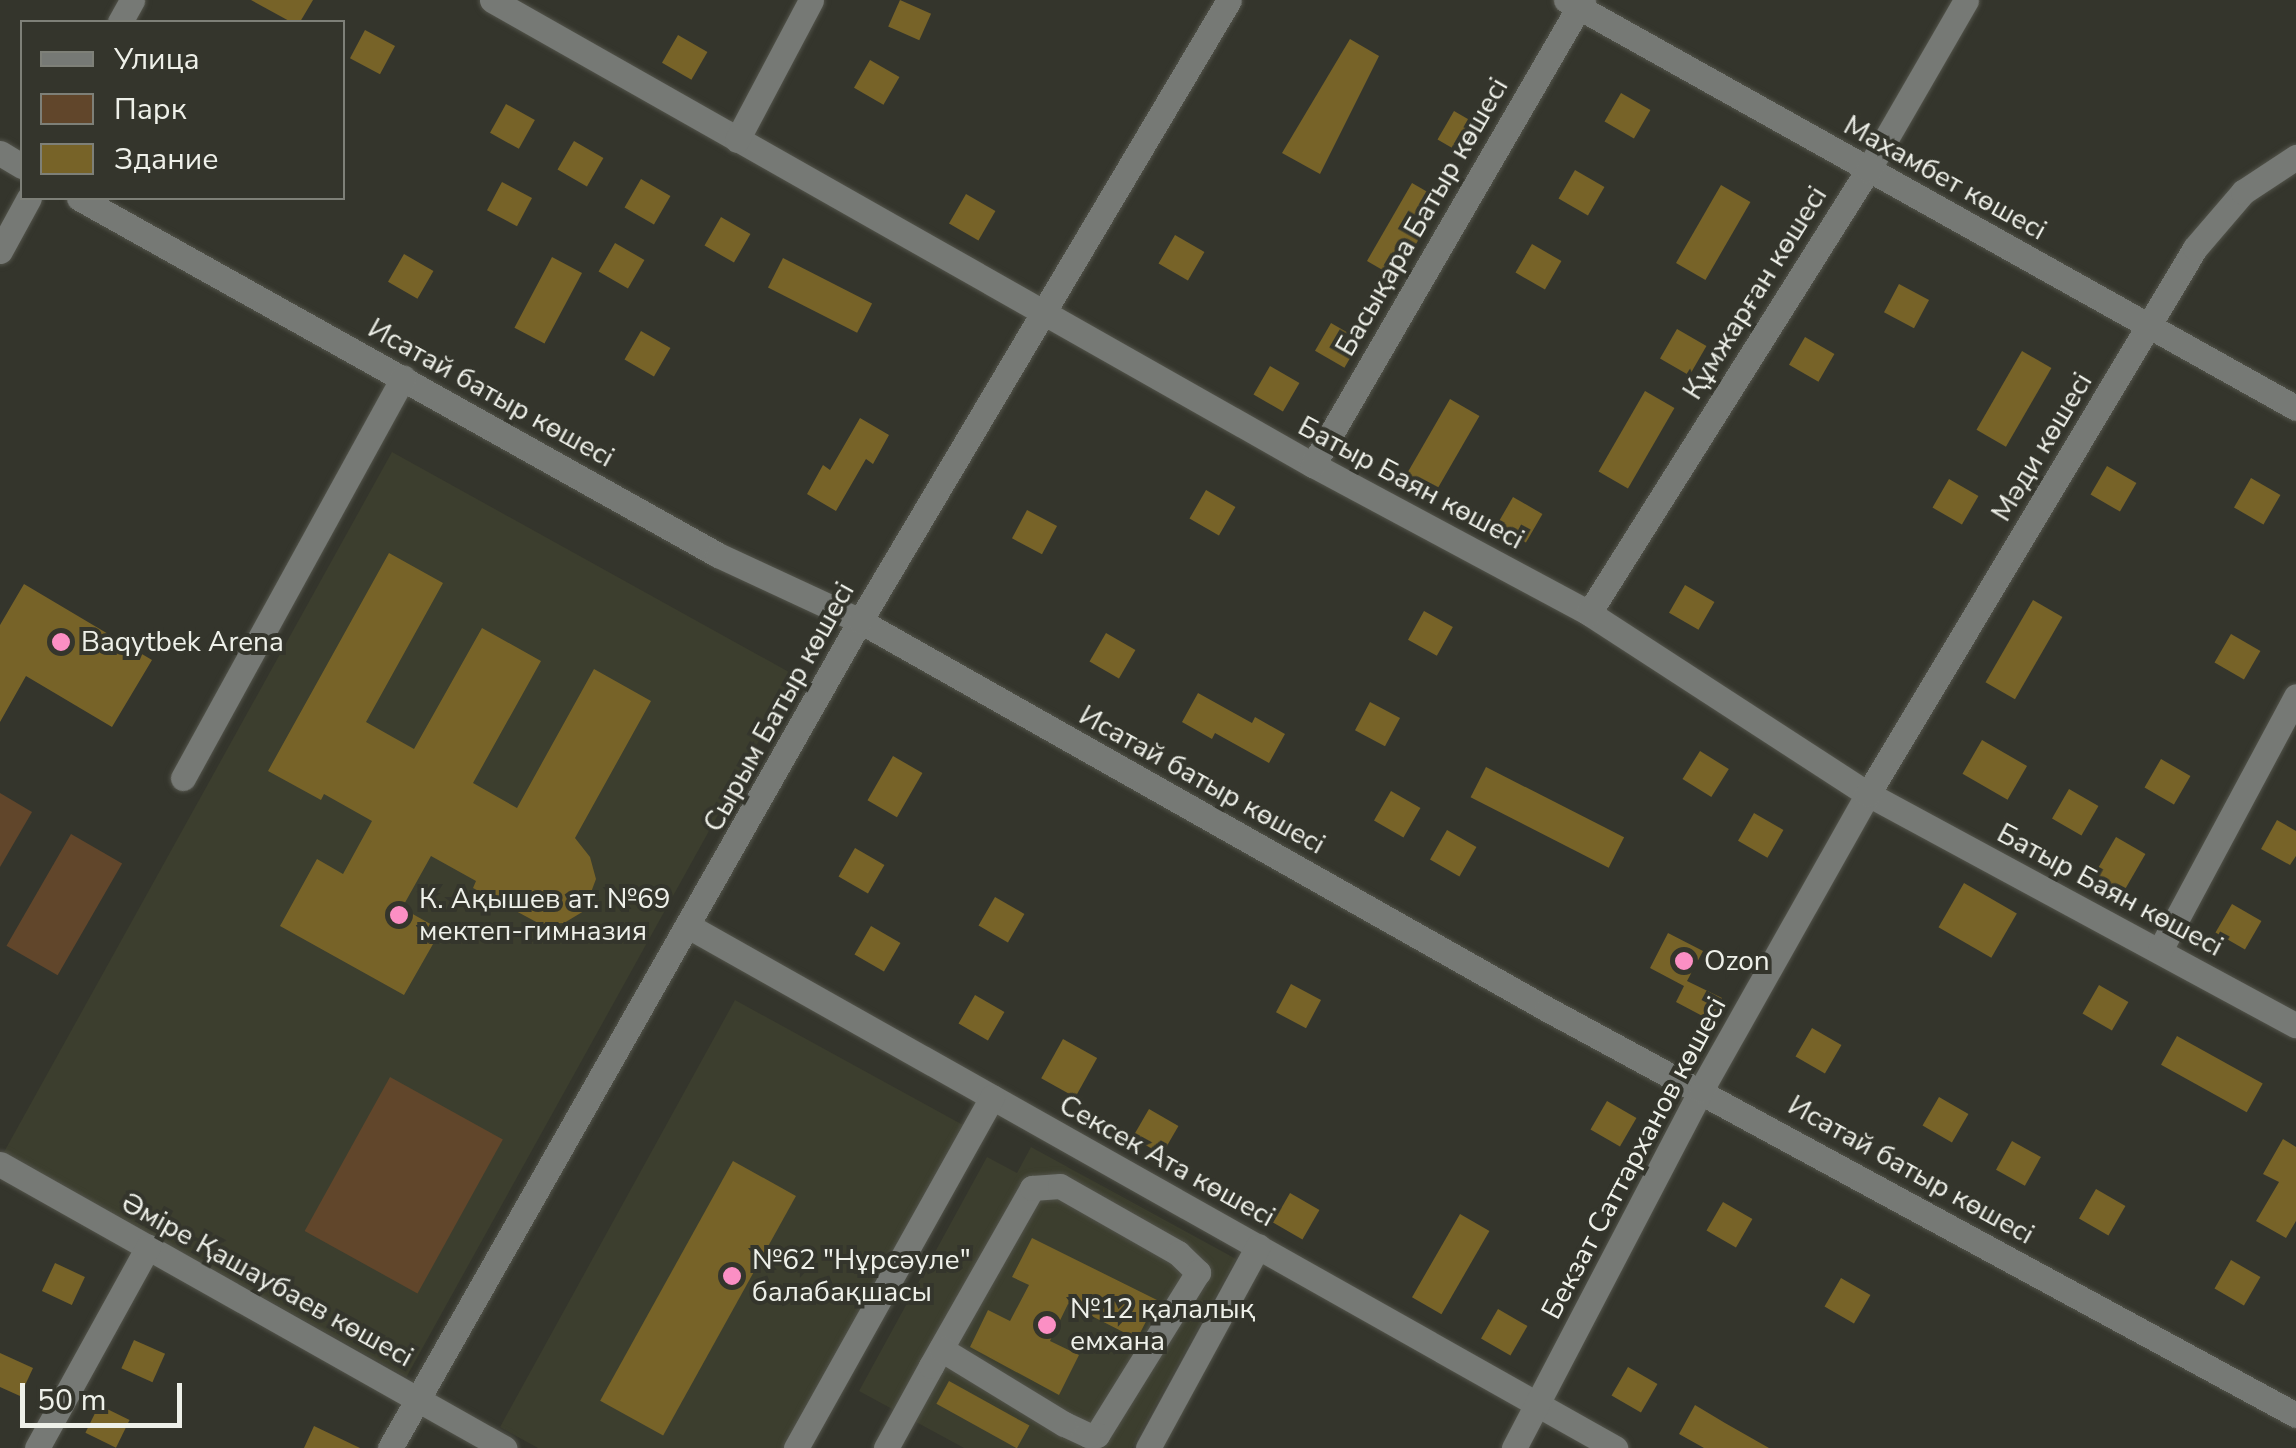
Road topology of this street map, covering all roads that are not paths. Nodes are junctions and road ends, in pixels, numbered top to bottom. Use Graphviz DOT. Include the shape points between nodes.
graph roads {
  1 [pos="492,0"];
  2 [pos="812,0"];
  3 [pos="1228,0"];
  4 [pos="1966,0"];
  5 [pos="1576,2"];
  6 [pos="737,140"];
  7 [pos="2296,157"];
  8 [pos="1868,170"];
  9 [pos="27,200"];
  10 [pos="83,200"];
  11 [pos="0,251"];
  12 [pos="1046,313"];
  13 [pos="2152,324"];
  14 [pos="403,378"];
  15 [pos="2296,408"];
  16 [pos="1313,465"];
  17 [pos="1589,613"];
  18 [pos="860,622"];
  19 [pos="2296,696"];
  20 [pos="183,778"];
  21 [pos="1868,794"];
  22 [pos="690,927"];
  23 [pos="2160,950"];
  24 [pos="2296,1025"];
  25 [pos="1701,1090"];
  26 [pos="992,1096"];
  27 [pos="0,1164"];
  28 [pos="1258,1246"];
  29 [pos="148,1247"];
  30 [pos="941,1350"];
  31 [pos="417,1399"];
  32 [pos="1538,1406"];
  33 [pos="2296,1415"];
  34 [pos="807,1444"];
  35 [pos="37,1448"];
  36 [pos="390,1448"];
  37 [pos="504,1448"];
  38 [pos="886,1448"];
  39 [pos="1148,1448"];
  40 [pos="1514,1448"];
  41 [pos="1615,1448"];
  1 -- 6 [label="street, Батыр Баян көшесі"];
  2 -- 6 [label="street"];
  3 -- 12 [label="street, Сырым Батыр көшесі"];
  4 -- 8 [label="street, Құмжарған көшесі"];
  5 -- 8 [label="street, Махамбет көшесі"];
  5 -- 16 [label="street, Басықара Батыр көшесі"];
  6 -- 12 [label="street, Батыр Баян көшесі"];
  7 -- 13 [label="street, Мәди көшесі" via="2243,192 2196,248"];
  8 -- 13 [label="street, Махамбет көшесі"];
  8 -- 17 [label="street, Құмжарған көшесі"];
  9 -- 11 [label="street"];
  10 -- 14 [label="street, Исатай батыр көшесі"];
  12 -- 16 [label="street, Батыр Баян көшесі"];
  12 -- 18 [label="street, Сырым Батыр көшесі"];
  13 -- 15 [label="street, Махамбет көшесі"];
  13 -- 21 [label="street, Мәди көшесі"];
  14 -- 18 [label="street, Исатай батыр көшесі" via="718,555"];
  14 -- 20 [label="street"];
  16 -- 17 [label="street, Батыр Баян көшесі"];
  17 -- 21 [label="street, Батыр Баян көшесі"];
  18 -- 22 [label="street, Сырым Батыр көшесі"];
  18 -- 25 [label="street, Исатай батыр көшесі"];
  19 -- 23 [label="street"];
  21 -- 23 [label="street, Батыр Баян көшесі"];
  21 -- 25 [label="street, Бекзат Саттарханов көшесі"];
  22 -- 26 [label="street, Сексек Ата көшесі"];
  22 -- 31 [label="street, Сырым Батыр көшесі"];
  23 -- 24 [label="street, Батыр Баян көшесі"];
  25 -- 32 [label="street, Бекзат Саттарханов көшесі"];
  25 -- 33 [label="street, Исатай батыр көшесі"];
  26 -- 28 [label="street, Сексек Ата көшесі"];
  26 -- 34 [label="street"];
  27 -- 29 [label="street, Әміре Қашаубаев көшесі"];
  28 -- 32 [label="street, Сексек Ата көшесі"];
  28 -- 39 [label="street"];
  29 -- 31 [label="street, Әміре Қашаубаев көшесі"];
  29 -- 35 [label="street"];
  30 -- 30 [label="street" via="1064,1424 1096,1434 1198,1272 1178,1253 1060,1186 1032,1188"];
  30 -- 38 [label="street"];
  31 -- 36 [label="street, Сырым Батыр көшесі"];
  31 -- 37 [label="street, Әміре Қашаубаев көшесі"];
  32 -- 40 [label="street, Бекзат Саттарханов көшесі"];
  32 -- 41 [label="street, Сексек Ата көшесі"];
}
